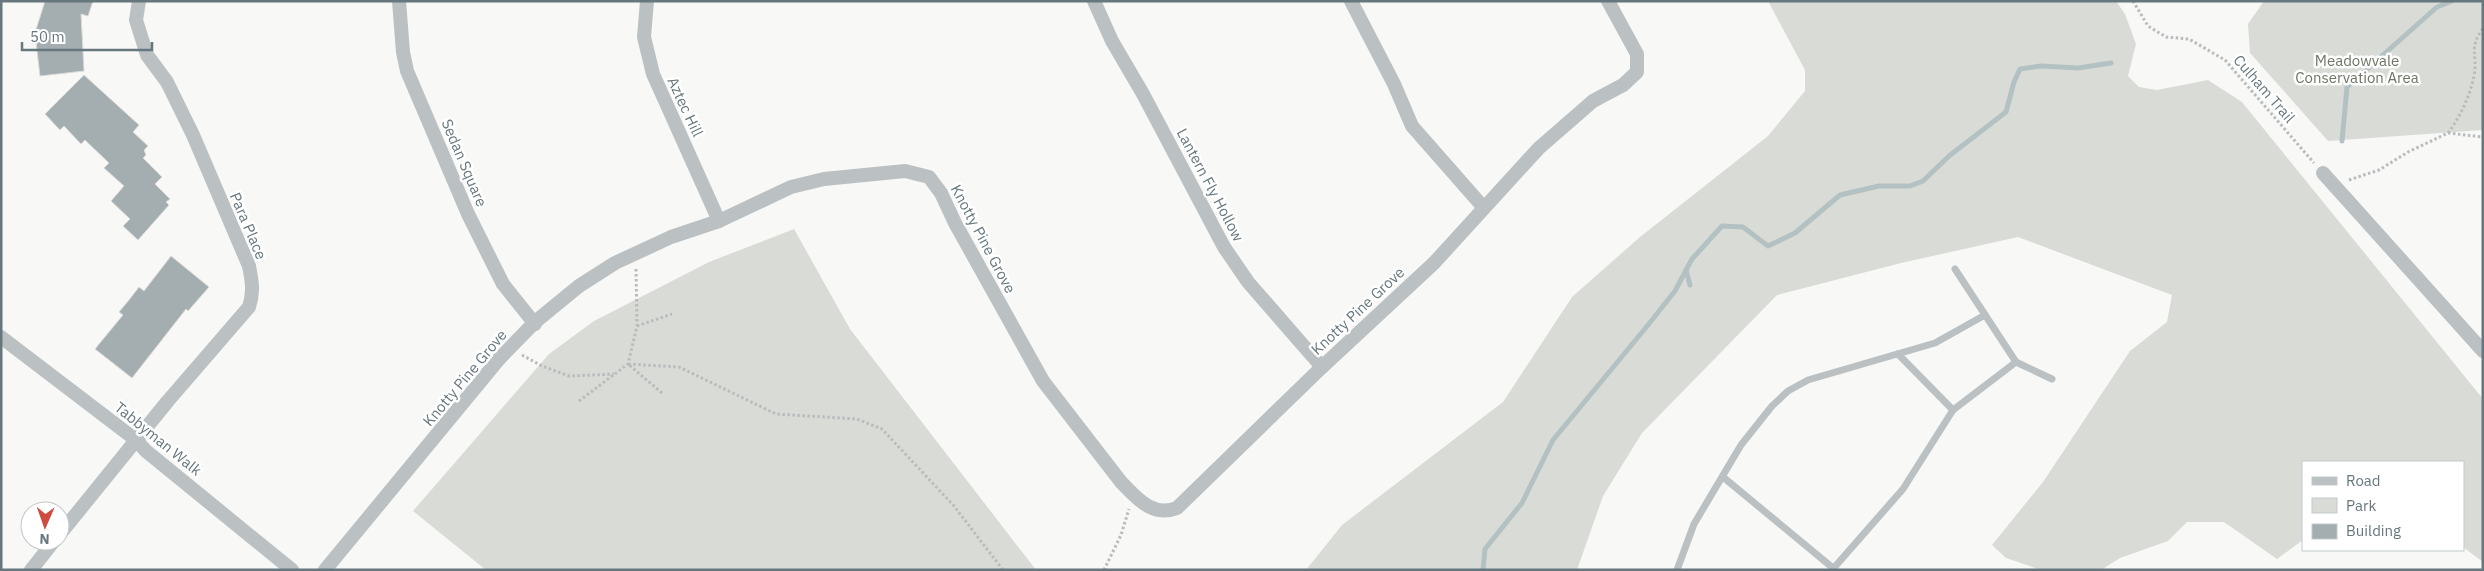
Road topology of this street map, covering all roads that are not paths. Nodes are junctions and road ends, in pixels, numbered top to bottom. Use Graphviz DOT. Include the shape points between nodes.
graph roads {
  1 [pos="140,1"];
  2 [pos="399,1"];
  3 [pos="647,1"];
  4 [pos="1094,1"];
  5 [pos="1351,1"];
  6 [pos="1608,1"];
  7 [pos="2323,172"];
  8 [pos="1484,208"];
  9 [pos="720,222"];
  10 [pos="1955,269"];
  11 [pos="1986,315"];
  12 [pos="535,324"];
  13 [pos="1,337"];
  14 [pos="2483,351"];
  15 [pos="1898,354"];
  16 [pos="2016,362"];
  17 [pos="1322,366"];
  18 [pos="2052,379"];
  19 [pos="1953,410"];
  20 [pos="136,440"];
  21 [pos="1723,477"];
  22 [pos="70,522"];
  23 [pos="46,551"];
  24 [pos="1833,569"];
  25 [pos="31,570"];
  26 [pos="292,570"];
  27 [pos="325,570"];
  28 [pos="1677,570"];
  1 -- 20 [label="street, Para Place" via="136,20 147,55 167,82 193,135 249,266 253,287 250,307"];
  2 -- 12 [label="street, Sedan Square" via="403,52 415,89 468,214 503,284"];
  3 -- 9 [label="street, Aztec Hill" via="644,37 653,74"];
  4 -- 17 [label="street, Lantern Fly Hollow" via="1112,41 1224,247 1248,282"];
  5 -- 8 [label="street" via="1412,126"];
  6 -- 8 [label="street, Knotty Pine Grove" via="1637,54 1636,72 1623,85 1593,101 1539,148"];
  7 -- 14 [label="street"];
  8 -- 17 [label="street, Knotty Pine Grove" via="1434,263"];
  9 -- 12 [label="street, Knotty Pine Grove" via="671,237 615,263 579,286"];
  9 -- 17 [label="street, Knotty Pine Grove" via="791,187 905,171 929,177 941,193 1043,381 1134,497 1148,506 1164,510 1177,508"];
  10 -- 11 [label="lane"];
  11 -- 15 [label="lane" via="1935,343"];
  11 -- 16 [label="lane"];
  12 -- 27 [label="street, Knotty Pine Grove" via="510,348"];
  13 -- 20 [label="street, Tabbyman Walk"];
  15 -- 19 [label="lane"];
  15 -- 21 [label="lane" via="1808,380 1788,391 1741,444"];
  16 -- 18 [label="lane"];
  16 -- 19 [label="lane"];
  19 -- 24 [label="lane" via="1903,489"];
  20 -- 22 [label="street, Para Place"];
  20 -- 26 [label="street, Tabbyman Walk"];
  21 -- 24 [label="lane"];
  21 -- 28 [label="lane" via="1694,524"];
  23 -- 25 [label="street"];
}
